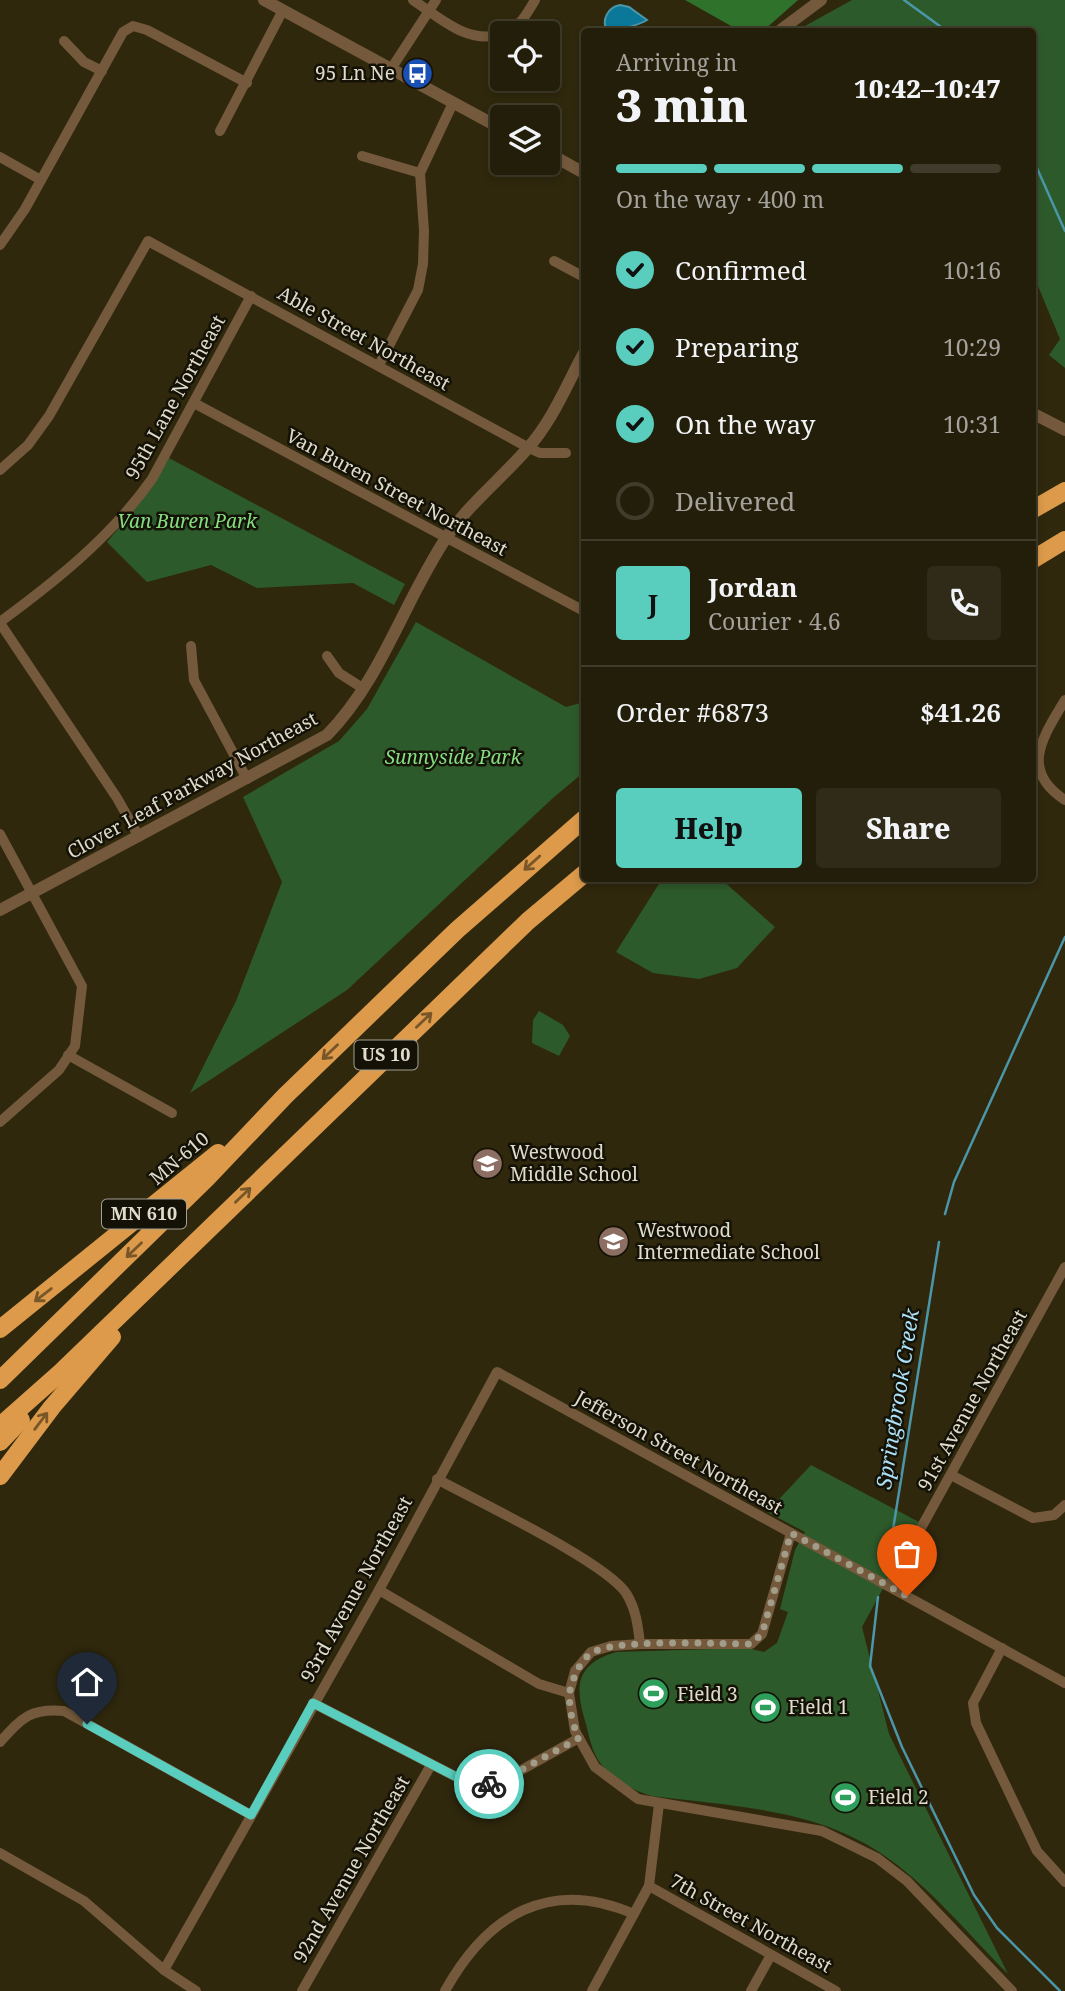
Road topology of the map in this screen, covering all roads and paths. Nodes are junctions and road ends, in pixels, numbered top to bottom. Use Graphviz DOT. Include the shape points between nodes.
graph roads {
  1 [pos="264,0"];
  2 [pos="413,0"];
  3 [pos="436,0"];
  4 [pos="535,0"];
  5 [pos="821,0"];
  6 [pos="283,10"];
  7 [pos="429,10"];
  8 [pos="521,21"];
  9 [pos="783,28"];
  10 [pos="490,35"];
  11 [pos="64,41"];
  12 [pos="391,69"];
  13 [pos="102,71"];
  14 [pos="247,83"];
  15 [pos="453,103"];
  16 [pos="490,123"];
  17 [pos="220,131"];
  18 [pos="362,156"];
  19 [pos="0,158"];
  20 [pos="560,160"];
  21 [pos="581,171"];
  22 [pos="420,173"];
  23 [pos="41,180"];
  24 [pos="0,245"];
  25 [pos="554,261"];
  26 [pos="581,275"];
  27 [pos="251,296"];
  28 [pos="581,358"];
  29 [pos="379,365"];
  30 [pos="62,392"];
  31 [pos="47,399"];
  32 [pos="194,402"];
  33 [pos="1036,415"];
  34 [pos="1065,430"];
  35 [pos="528,448"];
  36 [pos="566,453"];
  37 [pos="0,470"];
  38 [pos="1065,491"];
  39 [pos="1036,508"];
  40 [pos="446,538"];
  41 [pos="1065,540"];
  42 [pos="1036,558"];
  43 [pos="581,609"];
  44 [pos="0,622"];
  45 [pos="191,646"];
  46 [pos="327,656"];
  47 [pos="364,689"];
  48 [pos="1065,700"];
  49 [pos="247,779"];
  50 [pos="1065,800"];
  51 [pos="581,822"];
  52 [pos="0,834"];
  53 [pos="139,837"];
  54 [pos="581,877"];
  55 [pos="30,894"];
  56 [pos="0,910"];
  57 [pos="68,1055"];
  58 [pos="285,1096"];
  59 [pos="172,1113"];
  60 [pos="0,1122"];
  61 [pos="194,1243"];
  62 [pos="1065,1267"];
  63 [pos="0,1329"];
  64 [pos="61,1372"];
  65 [pos="497,1372"];
  66 [pos="0,1380"];
  67 [pos="0,1426"];
  68 [pos="0,1442"];
  69 [pos="951,1475"];
  70 [pos="0,1476"];
  71 [pos="437,1479"];
  72 [pos="1065,1505"];
  73 [pos="791,1533"];
  74 [pos="889,1586"];
  75 [pos="379,1590"];
  76 [pos="640,1644"];
  77 [pos="1002,1648"];
  78 [pos="1065,1683"];
  79 [pos="569,1693"];
  80 [pos="313,1703"];
  81 [pos="579,1738"];
  82 [pos="0,1742"];
  83 [pos="431,1765"];
  84 [pos="659,1804"];
  85 [pos="251,1815"];
  86 [pos="0,1853"];
  87 [pos="1065,1882"];
  88 [pos="649,1886"];
  89 [pos="634,1913"];
  90 [pos="771,1955"];
  91 [pos="164,1970"];
  92 [pos="196,1991"];
  93 [pos="302,1991"];
  94 [pos="445,1991"];
  95 [pos="592,1991"];
  96 [pos="751,1991"];
  97 [pos="836,1991"];
  98 [pos="1012,1991"];
  1 -- 6 [label="street"];
  2 -- 7 [label="street"];
  3 -- 7 [label="street"];
  4 -- 8 [label="street"];
  5 -- 9 [label="street"];
  6 -- 12 [label="street"];
  6 -- 14 [label="street"];
  7 -- 10 [label="street" via="460,31 476,37"];
  7 -- 12 [label="street"];
  11 -- 13 [label="street" via="84,62"];
  12 -- 15 [label="street"];
  13 -- 14 [label="street" via="123,32 133,26"];
  13 -- 23 [label="street"];
  14 -- 17 [label="street"];
  15 -- 16 [label="street"];
  15 -- 22 [label="street"];
  18 -- 22 [label="street"];
  19 -- 23 [label="street"];
  20 -- 21 [label="street"];
  22 -- 29 [label="street" via="423,264 418,290"];
  23 -- 24 [label="street"];
  25 -- 26 [label="street"];
  27 -- 29 [label="street, Able Street Northeast"];
  27 -- 30 [label="street, Able Street Northeast" via="148,242"];
  27 -- 32 [label="street, 95th Lane Northeast"];
  28 -- 35 [label="street, Clover Leaf Parkway Northeast"];
  29 -- 35 [label="street, Able Street Northeast"];
  30 -- 31 [label="street"];
  30 -- 37 [label="street" via="28,445"];
  32 -- 40 [label="street, Van Buren Street Northeast"];
  32 -- 44 [label="street, 95th Lane Northeast" via="132,507 100,542"];
  33 -- 34 [label="street"];
  35 -- 36 [label="street, Able Street Northeast"];
  35 -- 40 [label="street, Clover Leaf Parkway Northeast" via="482,493"];
  38 -- 39 [label="highway"];
  40 -- 43 [label="street, Van Buren Street Northeast"];
  40 -- 47 [label="street, Clover Leaf Parkway Northeast"];
  41 -- 42 [label="highway"];
  44 -- 53 [label="street"];
  45 -- 49 [label="street" via="194,680"];
  46 -- 47 [label="street" via="339,673"];
  47 -- 49 [label="street, Clover Leaf Parkway Northeast" via="323,738"];
  48 -- 50 [label="street" via="1038,750 1037,763 1044,782"];
  49 -- 53 [label="street, Clover Leaf Parkway Northeast"];
  51 -- 58 [label="highway, US 10, one-way" via="457,930"];
  52 -- 55 [label="street"];
  53 -- 55 [label="street, Clover Leaf Parkway Northeast"];
  61 -- 54 [label="highway, US 10, one-way" via="528,921"];
  55 -- 56 [label="street, Clover Leaf Parkway Northeast"];
  55 -- 57 [label="street" via="82,986 75,1046"];
  57 -- 59 [label="street"];
  57 -- 60 [label="street" via="59,1070"];
  58 -- 63 [label="highway, MN-610 / MN 610, one-way"];
  58 -- 66 [label="highway, US 10, one-way"];
  61 -- 64 [label="highway, US 10"];
  70 -- 61 [label="highway, one-way" via="52,1407"];
  62 -- 69 [label="street, 91st Avenue Northeast"];
  64 -- 67 [label="highway, US 10"];
  64 -- 68 [label="highway"];
  65 -- 71 [label="street, 93rd Avenue Northeast"];
  65 -- 73 [label="street, Jefferson Street Northeast"];
  69 -- 72 [label="street" via="1033,1518 1054,1515"];
  69 -- 74 [label="street, 91st Avenue Northeast"];
  71 -- 75 [label="street, 93rd Avenue Northeast"];
  71 -- 76 [label="street" via="597,1567 625,1591 637,1615"];
  73 -- 74 [label="street, Jefferson Street Northeast"];
  73 -- 76 [label="street" via="762,1634 751,1644"];
  74 -- 77 [label="street, Jefferson Street Northeast"];
  75 -- 79 [label="street" via="539,1684"];
  75 -- 80 [label="street, 93rd Avenue Northeast"];
  76 -- 79 [label="street" via="591,1652 575,1671"];
  77 -- 78 [label="street, Jefferson Street Northeast"];
  77 -- 87 [label="street" via="973,1703 976,1723 1037,1851"];
  79 -- 81 [label="street"];
  80 -- 83 [label="street"];
  80 -- 85 [label="street, 93rd Avenue Northeast"];
  81 -- 83 [label="street" via="496,1784 472,1785"];
  81 -- 84 [label="street" via="595,1767 621,1789"];
  82 -- 85 [label="street" via="23,1717 43,1709 64,1711"];
  83 -- 93 [label="street, 92nd Avenue Northeast"];
  84 -- 88 [label="street"];
  84 -- 98 [label="street" via="822,1830 877,1858 907,1881"];
  85 -- 91 [label="street, 93rd Avenue Northeast"];
  86 -- 91 [label="street" via="84,1901"];
  88 -- 89 [label="street"];
  88 -- 90 [label="street, 7th Street Northeast"];
  89 -- 94 [label="street" via="615,1905 552,1898 508,1916 461,1963"];
  89 -- 95 [label="street"];
  90 -- 96 [label="street"];
  90 -- 97 [label="street, 7th Street Northeast"];
  91 -- 92 [label="street"];
}
